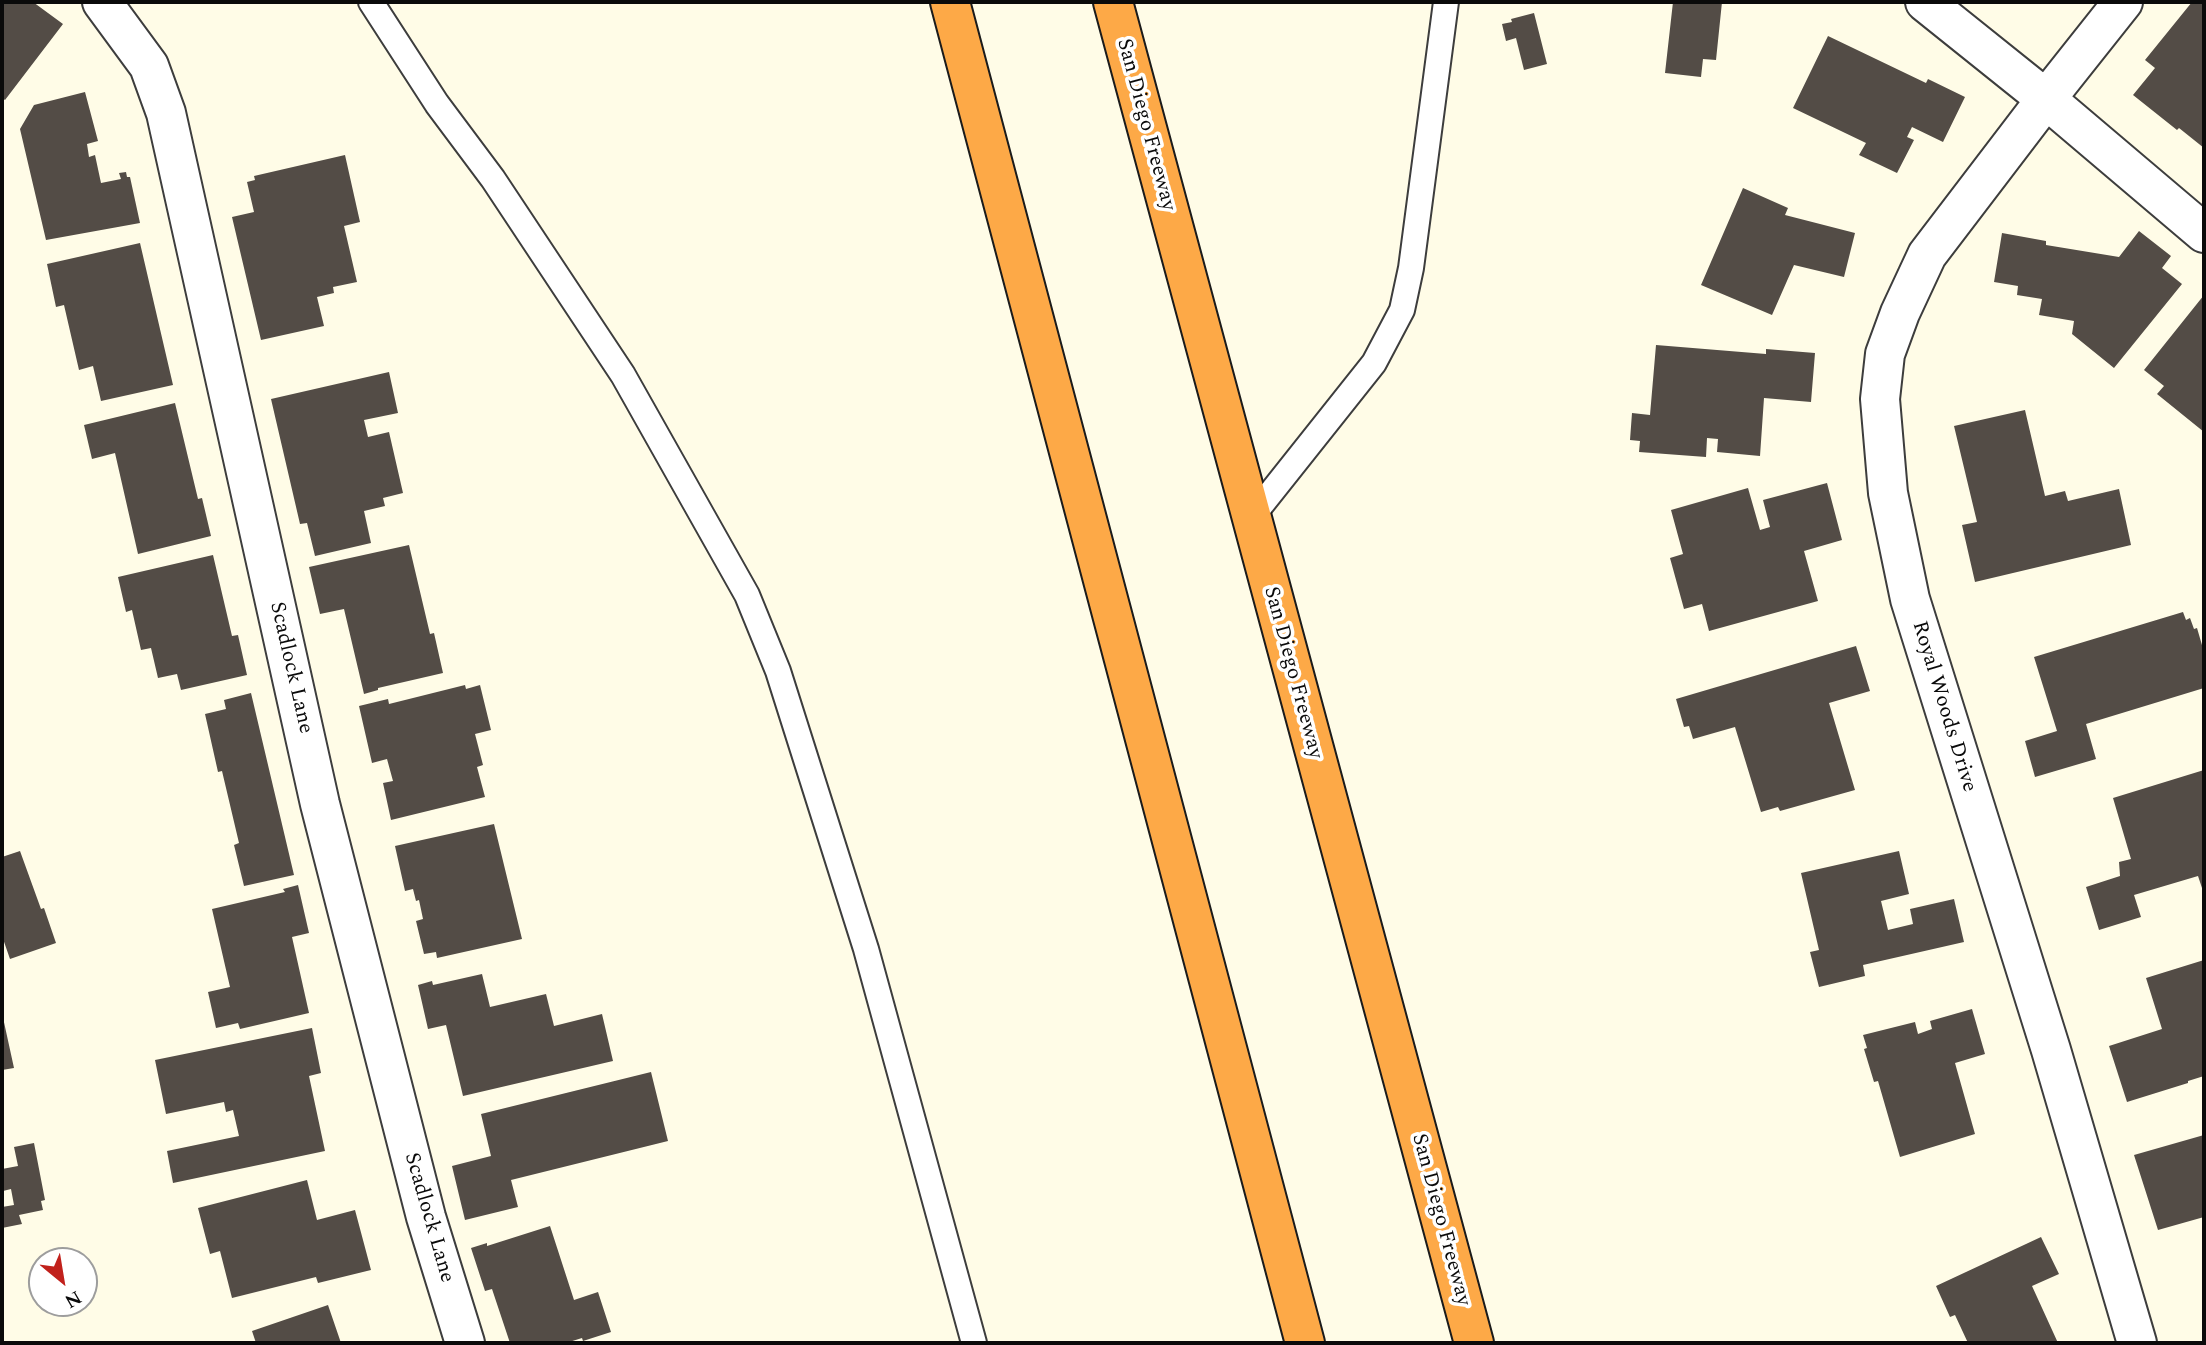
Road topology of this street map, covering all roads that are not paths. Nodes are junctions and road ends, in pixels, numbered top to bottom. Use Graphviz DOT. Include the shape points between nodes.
graph roads {
  1 [pos="102,2"];
  2 [pos="371,2"];
  3 [pos="950,2"];
  4 [pos="1112,2"];
  5 [pos="1446,2"];
  6 [pos="1925,2"];
  7 [pos="2123,2"];
  8 [pos="2046,99"];
  9 [pos="2204,233"];
  10 [pos="1250,519"];
  11 [pos="465,1343"];
  12 [pos="974,1343"];
  13 [pos="1305,1343"];
  14 [pos="1474,1343"];
  15 [pos="2137,1343"];
  1 -- 11 [label="street, Scadlock Lane" via="149,66 166,113 320,804 426,1217"];
  2 -- 12 [label="lane" via="623,375 747,595 778,671 866,949"];
  3 -- 13 [label="highway"];
  4 -- 10 [label="highway, San Diego Freeway"];
  5 -- 10 [label="lane" via="1402,310 1374,363"];
  6 -- 8 [label="street"];
  7 -- 8 [label="street, Royal Woods Drive"];
  8 -- 9 [label="street"];
  8 -- 15 [label="street, Royal Woods Drive" via="1927,255 1885,354 1880,399 1888,493 1910,599"];
  10 -- 14 [label="highway, San Diego Freeway"];
}
